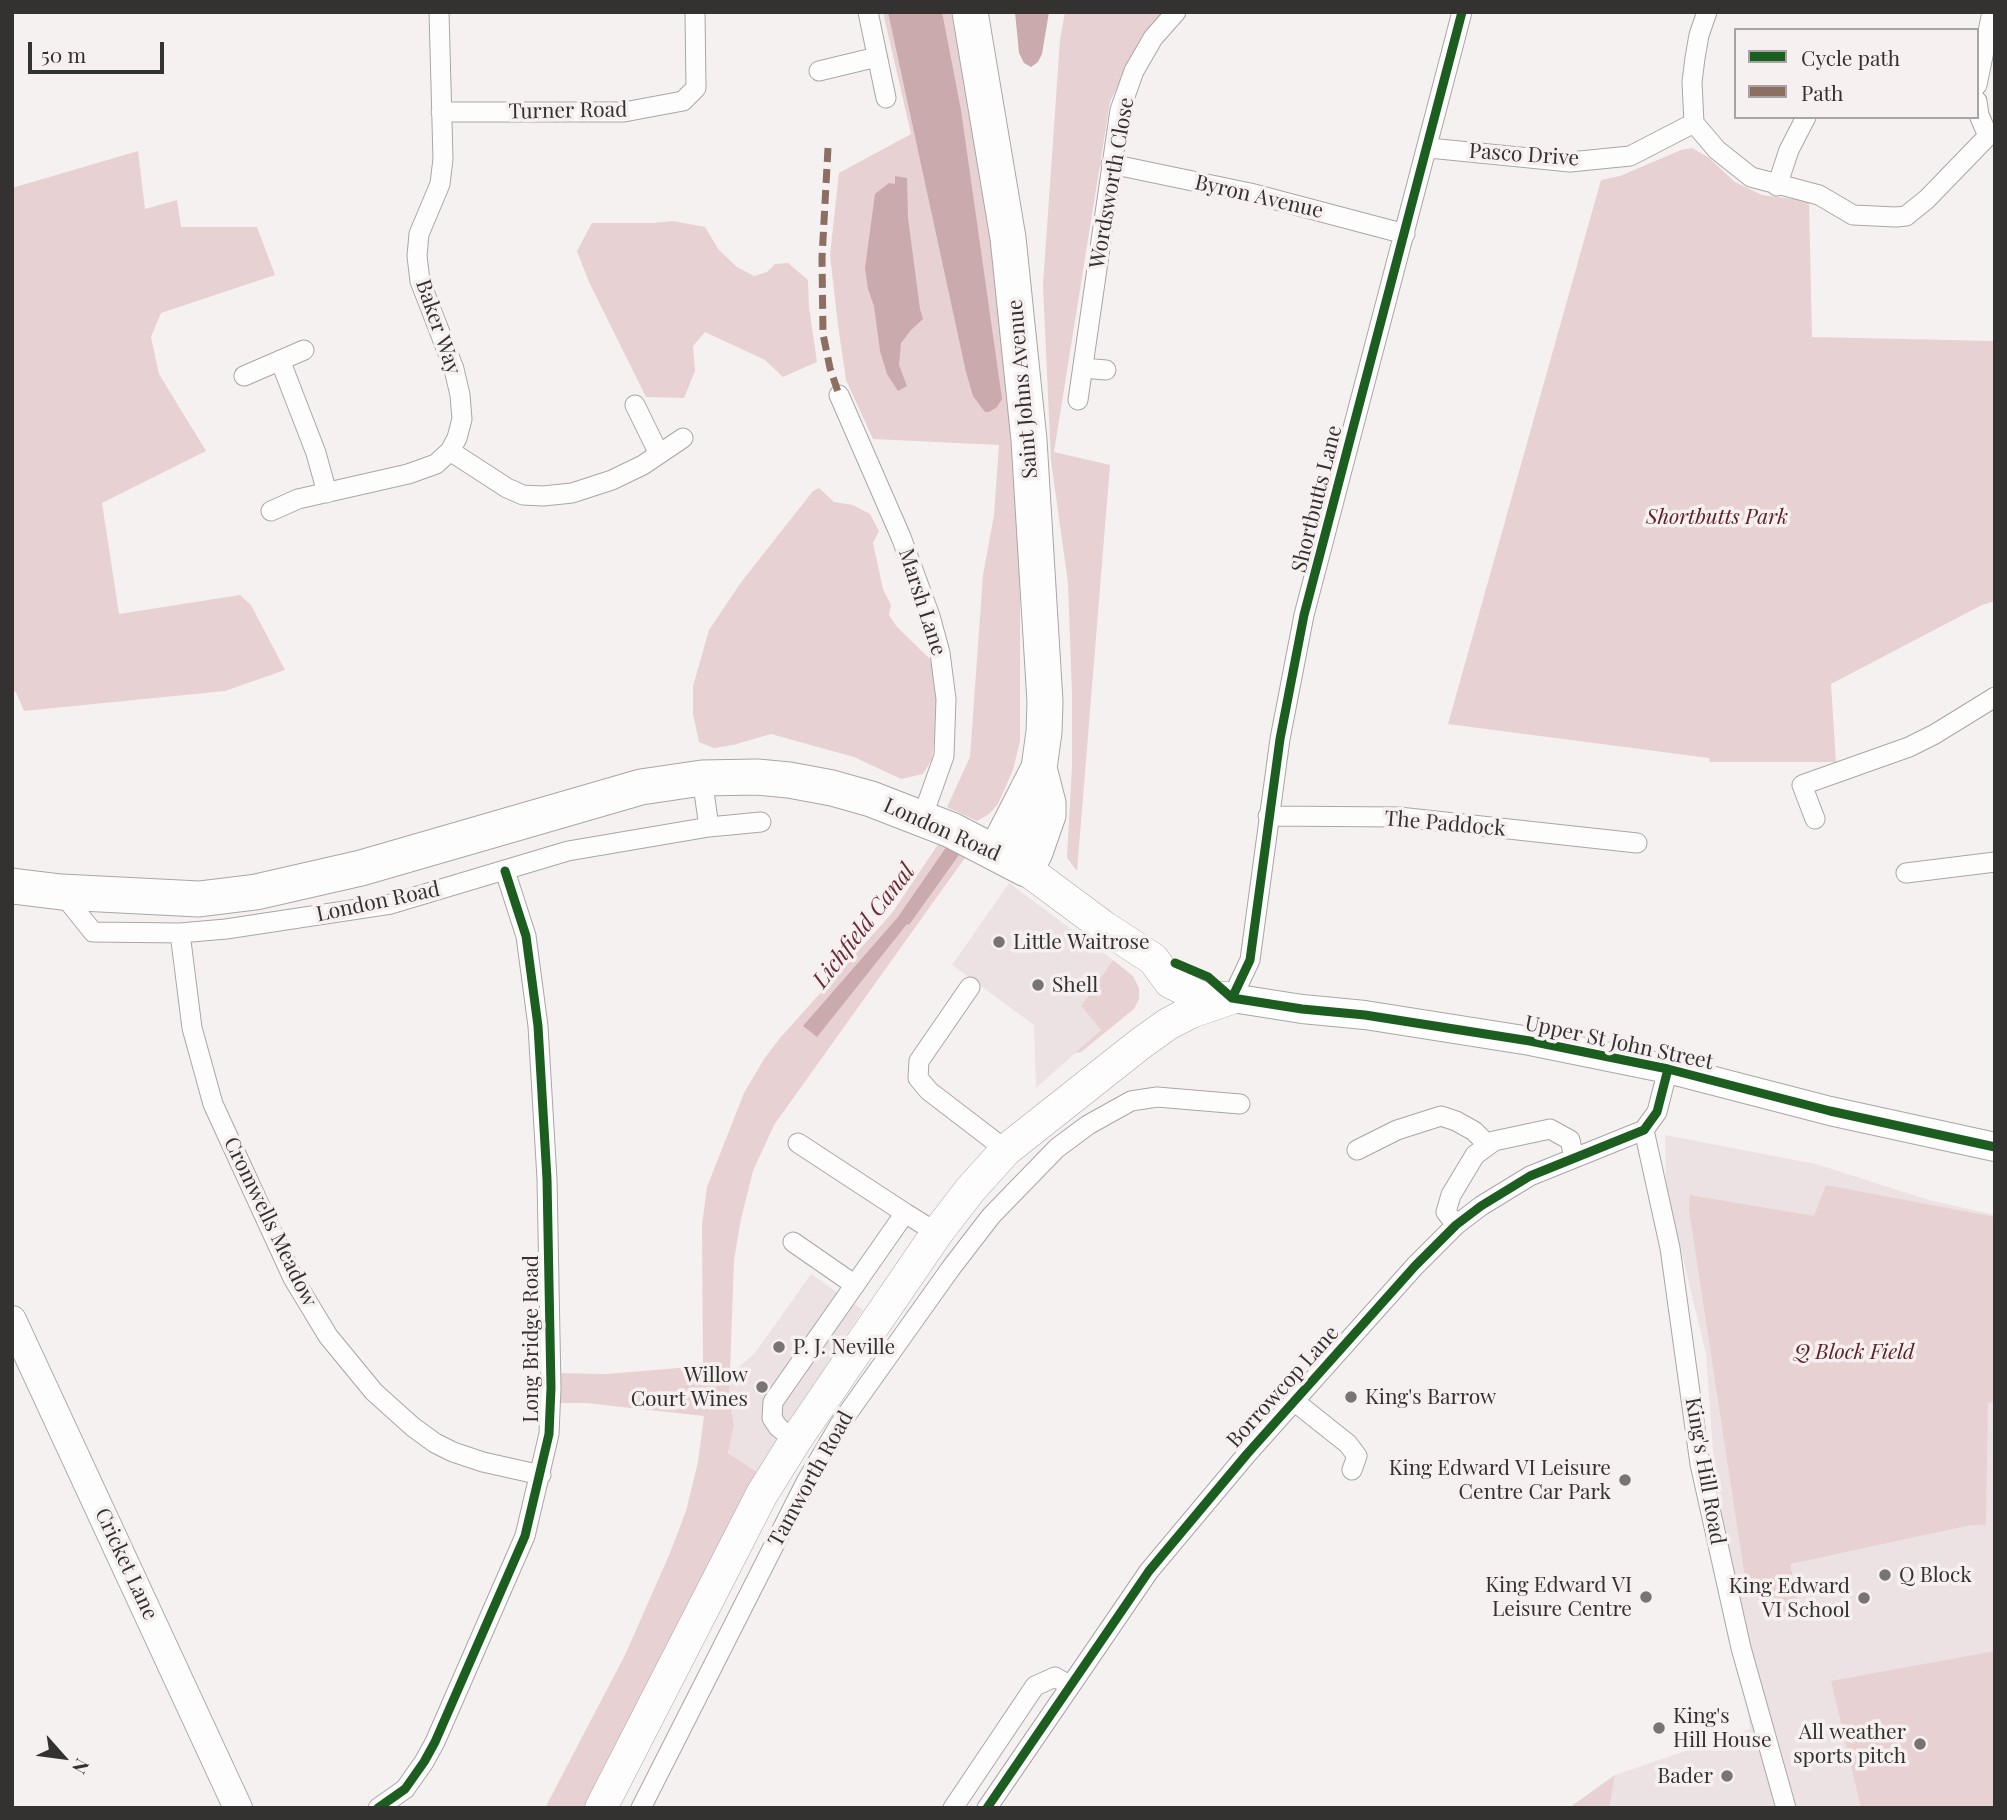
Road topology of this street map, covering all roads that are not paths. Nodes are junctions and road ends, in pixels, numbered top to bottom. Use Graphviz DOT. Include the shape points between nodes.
graph roads {
  1 [pos="439,12"];
  2 [pos="695,12"];
  3 [pos="868,12"];
  4 [pos="970,12"];
  5 [pos="1176,12"];
  6 [pos="1462,12"];
  7 [pos="1707,12"];
  8 [pos="1992,12"];
  9 [pos="877,57"];
  10 [pos="1979,62"];
  11 [pos="819,71"];
  12 [pos="886,98"];
  13 [pos="441,112"];
  14 [pos="1979,115"];
  15 [pos="1804,119"];
  16 [pos="1694,123"];
  17 [pos="1991,138"];
  18 [pos="1429,148"];
  19 [pos="1111,164"];
  20 [pos="1777,186"];
  21 [pos="1405,234"];
  22 [pos="304,350"];
  23 [pos="280,360"];
  24 [pos="1083,368"];
  25 [pos="1106,370"];
  26 [pos="244,376"];
  27 [pos="839,395"];
  28 [pos="1079,400"];
  29 [pos="635,405"];
  30 [pos="683,438"];
  31 [pos="450,451"];
  32 [pos="659,454"];
  33 [pos="327,493"];
  34 [pos="271,511"];
  35 [pos="1995,696"];
  36 [pos="1039,768"];
  37 [pos="702,778"];
  38 [pos="1268,817"];
  39 [pos="1815,819"];
  40 [pos="761,822"];
  41 [pos="709,827"];
  42 [pos="1044,828"];
  43 [pos="959,834"];
  44 [pos="1626,847"];
  45 [pos="1995,862"];
  46 [pos="1026,869"];
  47 [pos="505,871"];
  48 [pos="1906,873"];
  49 [pos="12,886"];
  50 [pos="61,892"];
  51 [pos="1061,895"];
  52 [pos="180,933"];
  53 [pos="1153,959"];
  54 [pos="970,987"];
  55 [pos="1232,998"];
  56 [pos="1140,1044"];
  57 [pos="1668,1069"];
  58 [pos="1088,1086"];
  59 [pos="1240,1104"];
  60 [pos="1644,1130"];
  61 [pos="797,1143"];
  62 [pos="1488,1145"];
  63 [pos="1995,1147"];
  64 [pos="1357,1150"];
  65 [pos="1004,1153"];
  66 [pos="1574,1158"];
  67 [pos="1026,1179"];
  68 [pos="905,1213"];
  69 [pos="1456,1225"];
  70 [pos="937,1233"];
  71 [pos="793,1242"];
  72 [pos="855,1285"];
  73 [pos="12,1320"];
  74 [pos="1294,1401"];
  75 [pos="795,1441"];
  76 [pos="1352,1470"];
  77 [pos="541,1475"];
  78 [pos="1069,1685"];
  79 [pos="238,1808"];
  80 [pos="378,1808"];
  81 [pos="601,1808"];
  82 [pos="641,1808"];
  83 [pos="953,1808"];
  84 [pos="987,1808"];
  85 [pos="1786,1808"];
  1 -- 13 [label="street, Baker Way"];
  2 -- 13 [label="street, Turner Road" via="696,88 683,101 624,112"];
  3 -- 9 [label="street"];
  4 -- 36 [label="highway, Saint Johns Avenue" via="1008,238 1029,440 1045,702"];
  5 -- 19 [label="street, Wordsworth Close" via="1153,38 1134,71 1120,110"];
  6 -- 18 [label="street, Shortbutts Lane"];
  7 -- 16 [label="street" via="1692,82"];
  8 -- 10 [label="street"];
  9 -- 11 [label="street"];
  9 -- 12 [label="street"];
  13 -- 31 [label="street, Baker Way" via="440,184 419,234 417,256 420,281 460,395 462,419"];
  14 -- 17 [label="street"];
  15 -- 20 [label="street"];
  16 -- 18 [label="street, Pasco Drive" via="1630,156 1570,162"];
  16 -- 20 [label="street" via="1717,150 1751,177"];
  17 -- 20 [label="street" via="1906,216 1853,215 1819,195"];
  18 -- 21 [label="street, Shortbutts Lane"];
  19 -- 21 [label="street, Byron Avenue" via="1250,193"];
  19 -- 24 [label="street, Wordsworth Close"];
  21 -- 38 [label="street, Shortbutts Lane" via="1304,615"];
  22 -- 23 [label="street"];
  23 -- 26 [label="street"];
  23 -- 33 [label="street"];
  24 -- 25 [label="street"];
  24 -- 28 [label="street, Wordsworth Close"];
  27 -- 43 [label="street, Marsh Lane" via="930,616 940,653 946,699 944,756"];
  29 -- 32 [label="street"];
  30 -- 32 [label="street"];
  31 -- 32 [label="street" via="507,488 543,496 572,493 612,480"];
  31 -- 33 [label="street" via="436,464"];
  33 -- 34 [label="street"];
  35 -- 39 [label="street" via="1909,747 1799,776"];
  36 -- 42 [label="highway, Saint Johns Avenue" via="1048,803"];
  36 -- 43 [label="highway, Saint Johns Avenue"];
  37 -- 41 [label="street"];
  37 -- 43 [label="highway, London Road" via="789,780 871,799"];
  37 -- 50 [label="highway, London Road" via="641,787 361,868 256,892 199,899"];
  38 -- 44 [label="street, The Paddock" via="1399,817"];
  38 -- 55 [label="street, Shortbutts Lane" via="1250,960"];
  40 -- 41 [label="street, London Road"];
  41 -- 47 [label="street, London Road" via="568,851"];
  42 -- 46 [label="highway, Saint Johns Avenue"];
  42 -- 51 [label="main road"];
  43 -- 46 [label="highway, London Road"];
  45 -- 48 [label="street"];
  46 -- 51 [label="main road, London Road"];
  47 -- 52 [label="street, London Road" via="391,904"];
  47 -- 77 [label="street, Long Bridge Road" via="526,936 540,1054 551,1388"];
  49 -- 50 [label="highway, London Road"];
  50 -- 52 [label="street, London Road" via="93,932"];
  51 -- 53 [label="main road, London Road"];
  52 -- 77 [label="street, Cromwells Meadow" via="192,1028 213,1104 293,1278 328,1336 374,1392 435,1443 484,1462"];
  53 -- 55 [label="main road, London Road" via="1208,977"];
  53 -- 56 [label="main road, Tamworth Road" via="1160,982 1159,1001"];
  54 -- 65 [label="street" via="919,1060 918,1078"];
  55 -- 56 [label="main road, Tamworth Road" via="1191,1012"];
  55 -- 57 [label="street, Upper St John Street" via="1531,1041"];
  55 -- 58 [label="main road, Tamworth Road" via="1171,1044"];
  56 -- 58 [label="main road, Tamworth Road"];
  57 -- 60 [label="street" via="1657,1112"];
  57 -- 63 [label="street, Upper St John Street"];
  58 -- 65 [label="main road, Tamworth Road"];
  59 -- 67 [label="street, Tamworth Road" via="1157,1097 1131,1101 1088,1125"];
  60 -- 66 [label="street, Borrowcop Lane"];
  60 -- 85 [label="street, King's Hill Road" via="1670,1248 1700,1464 1741,1648"];
  61 -- 68 [label="street"];
  62 -- 64 [label="street" via="1474,1131 1441,1116"];
  62 -- 66 [label="street" via="1550,1129 1570,1140"];
  62 -- 69 [label="street" via="1475,1155 1451,1195 1446,1212"];
  65 -- 67 [label="street"];
  65 -- 70 [label="main road, Tamworth Road"];
  66 -- 69 [label="street, Borrowcop Lane" via="1530,1176"];
  67 -- 82 [label="street, Tamworth Road" via="951,1268 839,1423"];
  68 -- 70 [label="street"];
  68 -- 72 [label="street, Tamworth Road"];
  69 -- 74 [label="street, Borrowcop Lane"];
  70 -- 75 [label="main road, Tamworth Road"];
  71 -- 72 [label="street"];
  72 -- 75 [label="street, Tamworth Road" via="773,1402 772,1418"];
  73 -- 79 [label="street, Cricket Lane"];
  74 -- 76 [label="street" via="1348,1444 1357,1456"];
  74 -- 78 [label="street, Borrowcop Lane" via="1149,1571"];
  75 -- 81 [label="main road, Tamworth Road" via="756,1506"];
  77 -- 80 [label="street, Long Bridge Road" via="525,1536 435,1742 405,1789"];
  78 -- 83 [label="street" via="1055,1677 1035,1686"];
  78 -- 84 [label="street, Borrowcop Lane"];
}
